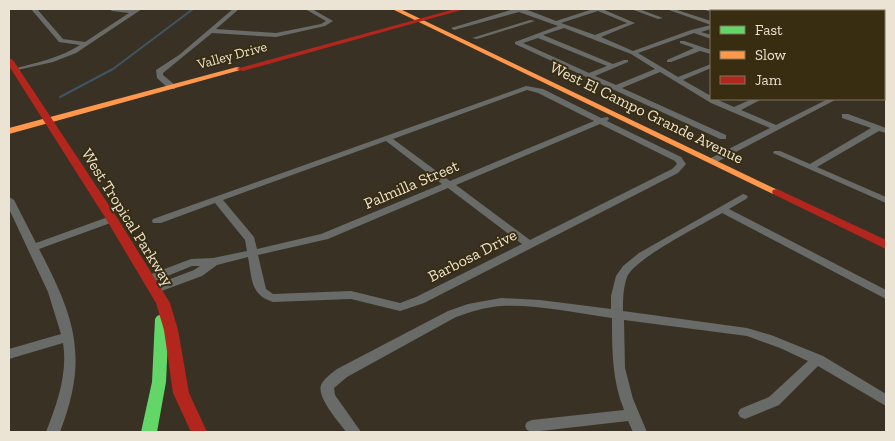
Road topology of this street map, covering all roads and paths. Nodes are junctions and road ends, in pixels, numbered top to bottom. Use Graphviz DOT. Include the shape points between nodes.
graph roads {
  1 [pos="34,9"];
  2 [pos="112,9"];
  3 [pos="236,9"];
  4 [pos="308,9"];
  5 [pos="395,9"];
  6 [pos="462,9"];
  7 [pos="520,9"];
  8 [pos="598,9"];
  9 [pos="634,9"];
  10 [pos="669,9"];
  11 [pos="136,10"];
  12 [pos="620,11"];
  13 [pos="612,14"];
  14 [pos="660,18"];
  15 [pos="419,20"];
  16 [pos="483,20"];
  17 [pos="532,21"];
  18 [pos="555,23"];
  19 [pos="710,23"];
  20 [pos="563,26"];
  21 [pos="454,28"];
  22 [pos="710,28"];
  23 [pos="505,29"];
  24 [pos="210,31"];
  25 [pos="693,31"];
  26 [pos="537,35"];
  27 [pos="594,37"];
  28 [pos="475,38"];
  29 [pos="527,38"];
  30 [pos="710,38"];
  31 [pos="682,42"];
  32 [pos="85,44"];
  33 [pos="700,48"];
  34 [pos="710,52"];
  35 [pos="633,53"];
  36 [pos="626,61"];
  37 [pos="669,61"];
  38 [pos="12,65"];
  39 [pos="612,66"];
  40 [pos="710,66"];
  41 [pos="662,69"];
  42 [pos="699,72"];
  43 [pos="588,76"];
  44 [pos="710,76"];
  45 [pos="679,79"];
  46 [pos="172,87"];
  47 [pos="616,88"];
  48 [pos="710,98"];
  49 [pos="714,100"];
  50 [pos="756,100"];
  51 [pos="831,100"];
  52 [pos="734,110"];
  53 [pos="615,115"];
  54 [pos="845,116"];
  55 [pos="47,121"];
  56 [pos="601,121"];
  57 [pos="776,128"];
  58 [pos="882,129"];
  59 [pos="9,131"];
  60 [pos="723,137"];
  61 [pos="387,138"];
  62 [pos="777,153"];
  63 [pos="712,161"];
  64 [pos="811,168"];
  65 [pos="450,185"];
  66 [pos="743,197"];
  67 [pos="217,199"];
  68 [pos="9,200"];
  69 [pos="886,200"];
  70 [pos="722,209"];
  71 [pos="112,219"];
  72 [pos="13,221"];
  73 [pos="157,221"];
  74 [pos="529,244"];
  75 [pos="886,245"];
  76 [pos="32,248"];
  77 [pos="253,253"];
  78 [pos="152,284"];
  79 [pos="886,295"];
  80 [pos="163,303"];
  81 [pos="618,314"];
  82 [pos="68,337"];
  83 [pos="9,354"];
  84 [pos="818,359"];
  85 [pos="886,401"];
  86 [pos="744,413"];
  87 [pos="632,415"];
  88 [pos="532,426"];
  89 [pos="53,432"];
  90 [pos="149,432"];
  91 [pos="199,432"];
  92 [pos="354,432"];
  93 [pos="640,432"];
  1 -- 32 [label="street" via="61,41"];
  2 -- 11 [label="street"];
  3 -- 24 [label="street"];
  4 -- 24 [label="street" via="329,23 276,35"];
  5 -- 15 [label="street, West El Campo Grande Avenue"];
  6 -- 15 [label="street, Valley Drive"];
  7 -- 16 [label="street"];
  7 -- 18 [label="street"];
  8 -- 13 [label="street"];
  8 -- 18 [label="street"];
  9 -- 14 [label="street"];
  10 -- 19 [label="street"];
  11 -- 32 [label="street"];
  12 -- 13 [label="street"];
  13 -- 27 [label="street" via="631,22"];
  15 -- 46 [label="street, Valley Drive"];
  15 -- 53 [label="street, West El Campo Grande Avenue"];
  16 -- 21 [label="street"];
  16 -- 23 [label="street"];
  17 -- 23 [label="street"];
  18 -- 20 [label="street"];
  20 -- 26 [label="street"];
  20 -- 27 [label="street"];
  22 -- 25 [label="street"];
  23 -- 28 [label="street"];
  23 -- 29 [label="street"];
  24 -- 46 [label="street" via="160,70 160,76"];
  25 -- 30 [label="street"];
  25 -- 35 [label="street"];
  26 -- 29 [label="street"];
  26 -- 39 [label="street"];
  27 -- 35 [label="street"];
  29 -- 43 [label="street" via="517,42"];
  31 -- 33 [label="street"];
  32 -- 38 [label="street" via="59,58"];
  33 -- 34 [label="street"];
  33 -- 37 [label="street"];
  35 -- 41 [label="street"];
  36 -- 39 [label="street"];
  38 -- 55 [label="street, West Tropical Parkway"];
  39 -- 43 [label="street"];
  40 -- 42 [label="street"];
  41 -- 45 [label="street"];
  41 -- 47 [label="street"];
  42 -- 44 [label="street"];
  42 -- 45 [label="street"];
  43 -- 47 [label="street"];
  45 -- 48 [label="street"];
  46 -- 55 [label="street, Valley Drive"];
  47 -- 60 [label="street"];
  49 -- 52 [label="street"];
  50 -- 52 [label="street"];
  51 -- 57 [label="street"];
  52 -- 57 [label="street"];
  53 -- 56 [label="street, Palmilla Street"];
  53 -- 63 [label="street, West El Campo Grande Avenue"];
  54 -- 58 [label="street"];
  55 -- 59 [label="street, Valley Drive"];
  55 -- 71 [label="street, West Tropical Parkway"];
  56 -- 61 [label="street" via="530,88"];
  56 -- 65 [label="street, Palmilla Street"];
  56 -- 74 [label="street, Barbosa Drive" via="680,161 680,167"];
  57 -- 63 [label="street"];
  58 -- 64 [label="street"];
  61 -- 65 [label="street"];
  61 -- 67 [label="street"];
  62 -- 64 [label="street"];
  63 -- 75 [label="street, West El Campo Grande Avenue"];
  64 -- 69 [label="street"];
  65 -- 74 [label="street"];
  65 -- 77 [label="street, Palmilla Street" via="324,237"];
  66 -- 70 [label="street"];
  67 -- 73 [label="street"];
  67 -- 77 [label="street" via="247,234"];
  68 -- 72 [label="street"];
  70 -- 79 [label="street"];
  70 -- 81 [label="street" via="643,255 627,269 619,286"];
  71 -- 76 [label="street"];
  71 -- 78 [label="street, West Tropical Parkway"];
  72 -- 76 [label="street"];
  74 -- 77 [label="street, Barbosa Drive" via="400,307 351,295 273,298 260,291"];
  76 -- 82 [label="street" via="62,313"];
  77 -- 78 [label="street, Palmilla Street" via="213,262 204,271 187,271"];
  78 -- 80 [label="street, West Tropical Parkway"];
  80 -- 90 [label="street" via="159,382"];
  80 -- 91 [label="street, West Tropical Parkway" via="181,393"];
  81 -- 84 [label="street" via="747,332 790,345"];
  81 -- 87 [label="street" via="619,368"];
  81 -- 92 [label="street" via="520,302 468,308 430,325 333,380 328,386 328,396"];
  82 -- 83 [label="street"];
  82 -- 89 [label="street" via="68,384 64,406"];
  84 -- 85 [label="street"];
  84 -- 86 [label="street" via="774,401"];
  87 -- 88 [label="street"];
  87 -- 93 [label="street"];
}
